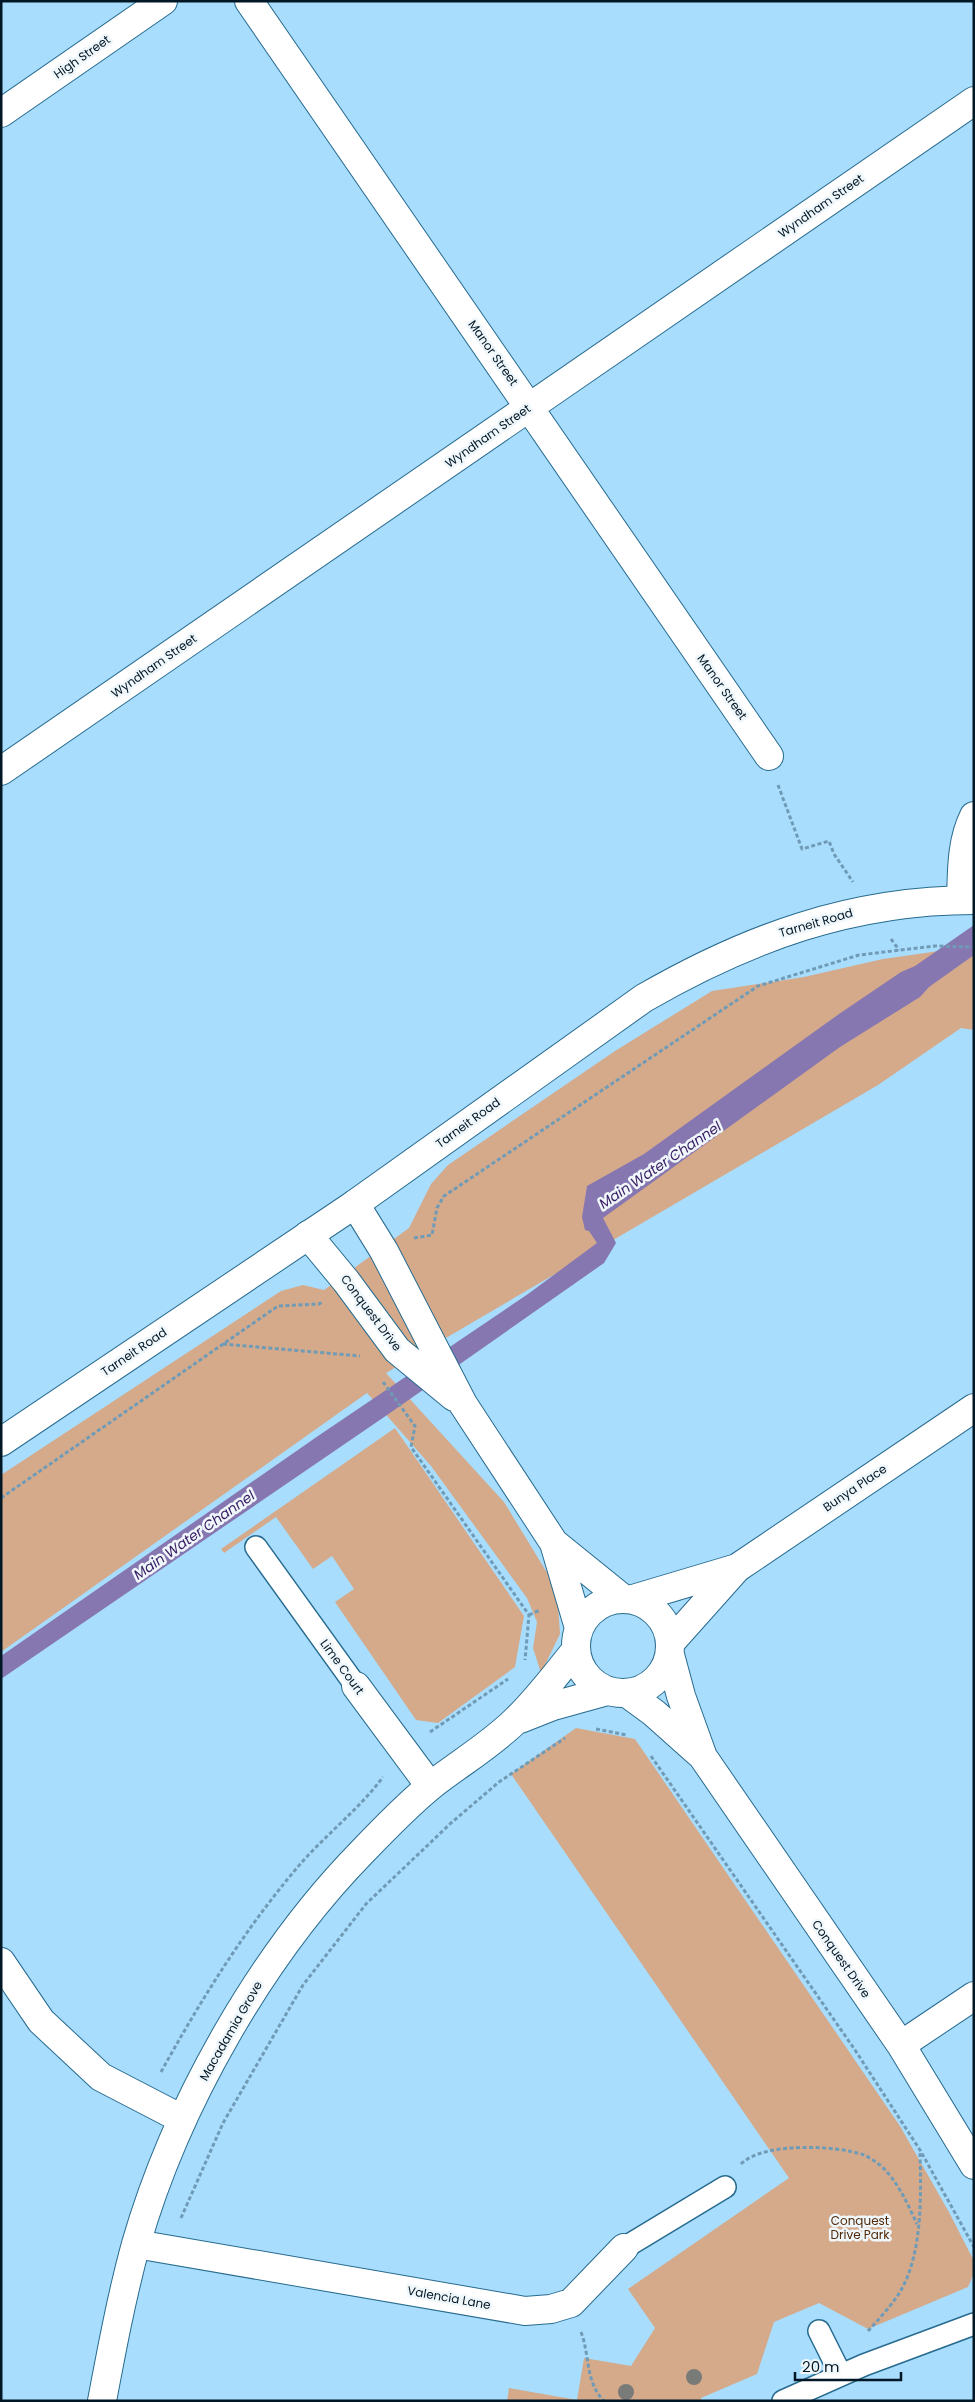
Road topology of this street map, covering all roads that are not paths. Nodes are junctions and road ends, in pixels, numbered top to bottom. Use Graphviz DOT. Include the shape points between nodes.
graph roads {
  1 [pos="163,1"];
  2 [pos="249,1"];
  3 [pos="974,101"];
  4 [pos="1,113"];
  5 [pos="529,407"];
  6 [pos="769,756"];
  7 [pos="1,771"];
  8 [pos="974,816"];
  9 [pos="967,900"];
  10 [pos="355,1204"];
  11 [pos="308,1235"];
  12 [pos="463,1404"];
  13 [pos="974,1408"];
  14 [pos="1,1442"];
  15 [pos="554,1542"];
  16 [pos="256,1546"];
  17 [pos="737,1568"];
  18 [pos="628,1599"];
  19 [pos="577,1639"];
  20 [pos="671,1649"];
  21 [pos="356,1686"];
  22 [pos="618,1692"];
  23 [pos="516,1720"];
  24 [pos="703,1757"];
  25 [pos="430,1786"];
  26 [pos="1,1962"];
  27 [pos="974,1996"];
  28 [pos="900,2045"];
  29 [pos="182,2119"];
  30 [pos="974,2165"];
  31 [pos="725,2187"];
  32 [pos="136,2244"];
  33 [pos="624,2248"];
  34 [pos="974,2324"];
  35 [pos="820,2331"];
  36 [pos="838,2368"];
  37 [pos="102,2401"];
  38 [pos="783,2401"];
  1 -- 4 [label="street, High Street"];
  2 -- 5 [label="street, Manor Street"];
  3 -- 5 [label="street, Wyndham Street"];
  5 -- 6 [label="street, Manor Street"];
  5 -- 7 [label="street, Wyndham Street"];
  8 -- 9 [label="street" via="968,827 962,861"];
  9 -- 10 [label="street, Tarneit Road" via="870,908 727,953 644,998"];
  10 -- 11 [label="street, Tarneit Road"];
  10 -- 12 [label="street, Conquest Drive" via="384,1251"];
  11 -- 12 [label="street, Conquest Drive" via="397,1350"];
  11 -- 14 [label="street, Tarneit Road"];
  12 -- 15 [label="street, Conquest Drive"];
  13 -- 17 [label="street, Bunya Place"];
  15 -- 18 [label="street, Conquest Drive"];
  15 -- 19 [label="street, Conquest Drive"];
  16 -- 21 [label="lane, Lime Court"];
  17 -- 18 [label="street, Bunya Place"];
  17 -- 20 [label="street, Bunya Place"];
  18 -- 19 [label="street" via="609,1600 597,1606 586,1616"];
  18 -- 20 [label="street" via="647,1605 659,1615 667,1628"];
  19 -- 22 [label="street" via="579,1663 586,1675 595,1685"];
  19 -- 23 [label="street, Macadamia Grove" via="558,1673"];
  20 -- 22 [label="street" via="665,1669 655,1682 643,1690"];
  20 -- 24 [label="street, Conquest Drive" via="681,1696"];
  21 -- 25 [label="street, Lime Court"];
  22 -- 23 [label="street, Macadamia Grove" via="574,1700"];
  22 -- 24 [label="street, Conquest Drive" via="654,1713"];
  23 -- 25 [label="street, Macadamia Grove"];
  24 -- 28 [label="street, Conquest Drive"];
  25 -- 29 [label="street, Macadamia Grove" via="362,1852 306,1918 249,1997"];
  26 -- 29 [label="street" via="41,2022 101,2077"];
  27 -- 28 [label="street"];
  28 -- 30 [label="street, Conquest Drive"];
  29 -- 32 [label="street, Macadamia Grove"];
  31 -- 33 [label="lane"];
  32 -- 33 [label="street, Valencia Lane" via="525,2311 571,2303"];
  32 -- 37 [label="street, Macadamia Grove"];
  34 -- 36 [label="lane"];
  35 -- 36 [label="lane"];
  36 -- 38 [label="lane"];
}
